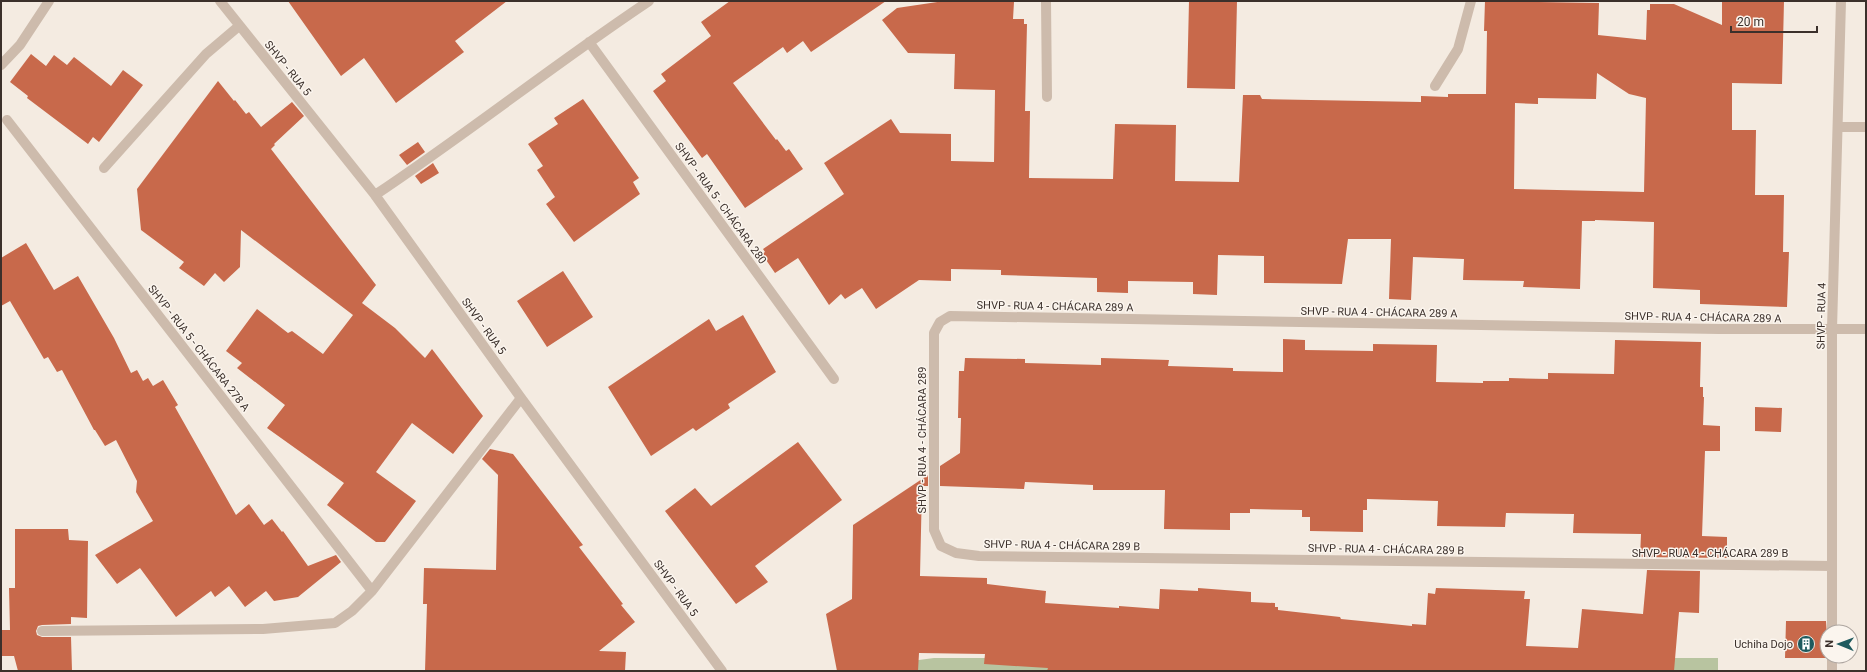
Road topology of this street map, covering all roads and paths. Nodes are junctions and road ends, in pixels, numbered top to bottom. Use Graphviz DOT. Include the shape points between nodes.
graph roads {
  1 [pos="49,1"];
  2 [pos="220,1"];
  3 [pos="648,1"];
  4 [pos="1046,1"];
  5 [pos="1471,1"];
  6 [pos="1841,1"];
  7 [pos="239,26"];
  8 [pos="589,42"];
  9 [pos="1,65"];
  10 [pos="1435,86"];
  11 [pos="1046,97"];
  12 [pos="7,120"];
  13 [pos="1839,127"];
  14 [pos="1866,127"];
  15 [pos="104,168"];
  16 [pos="375,195"];
  17 [pos="1832,329"];
  18 [pos="1866,329"];
  19 [pos="934,333"];
  20 [pos="834,379"];
  21 [pos="521,398"];
  22 [pos="941,546"];
  23 [pos="1832,566"];
  24 [pos="372,591"];
  25 [pos="1832,624"];
  26 [pos="42,631"];
  27 [pos="722,671"];
  1 -- 9 [label="street" via="20,45"];
  2 -- 7 [label="street, SHVP - RUA 5"];
  3 -- 8 [label="street"];
  4 -- 11 [label="street"];
  5 -- 10 [label="street" via="1458,49"];
  6 -- 13 [label="street, SHVP - RUA 4"];
  7 -- 15 [label="street" via="206,54"];
  7 -- 16 [label="street, SHVP - RUA 5"];
  8 -- 16 [label="street"];
  8 -- 20 [label="street, SHVP - RUA 5 - CHÁCARA 280"];
  12 -- 24 [label="street, SHVP - RUA 5 - CHÁCARA 278 A"];
  13 -- 14 [label="street"];
  13 -- 17 [label="street, SHVP - RUA 4"];
  16 -- 21 [label="street, SHVP - RUA 5"];
  17 -- 18 [label="street, SHVP - RUA 4 - CHÁCARA 289 A"];
  17 -- 19 [label="street, SHVP - RUA 4 - CHÁCARA 289 A" via="950,316 940,322"];
  17 -- 23 [label="street, SHVP - RUA 4"];
  19 -- 22 [label="street, SHVP - RUA 4 - CHÁCARA 289" via="934,530"];
  21 -- 24 [label="street"];
  21 -- 27 [label="street, SHVP - RUA 5"];
  22 -- 23 [label="street, SHVP - RUA 4 - CHÁCARA 289 B" via="956,553 979,556"];
  23 -- 25 [label="street, SHVP - RUA 4"];
  24 -- 26 [label="street" via="352,611 335,622 263,629"];
}
